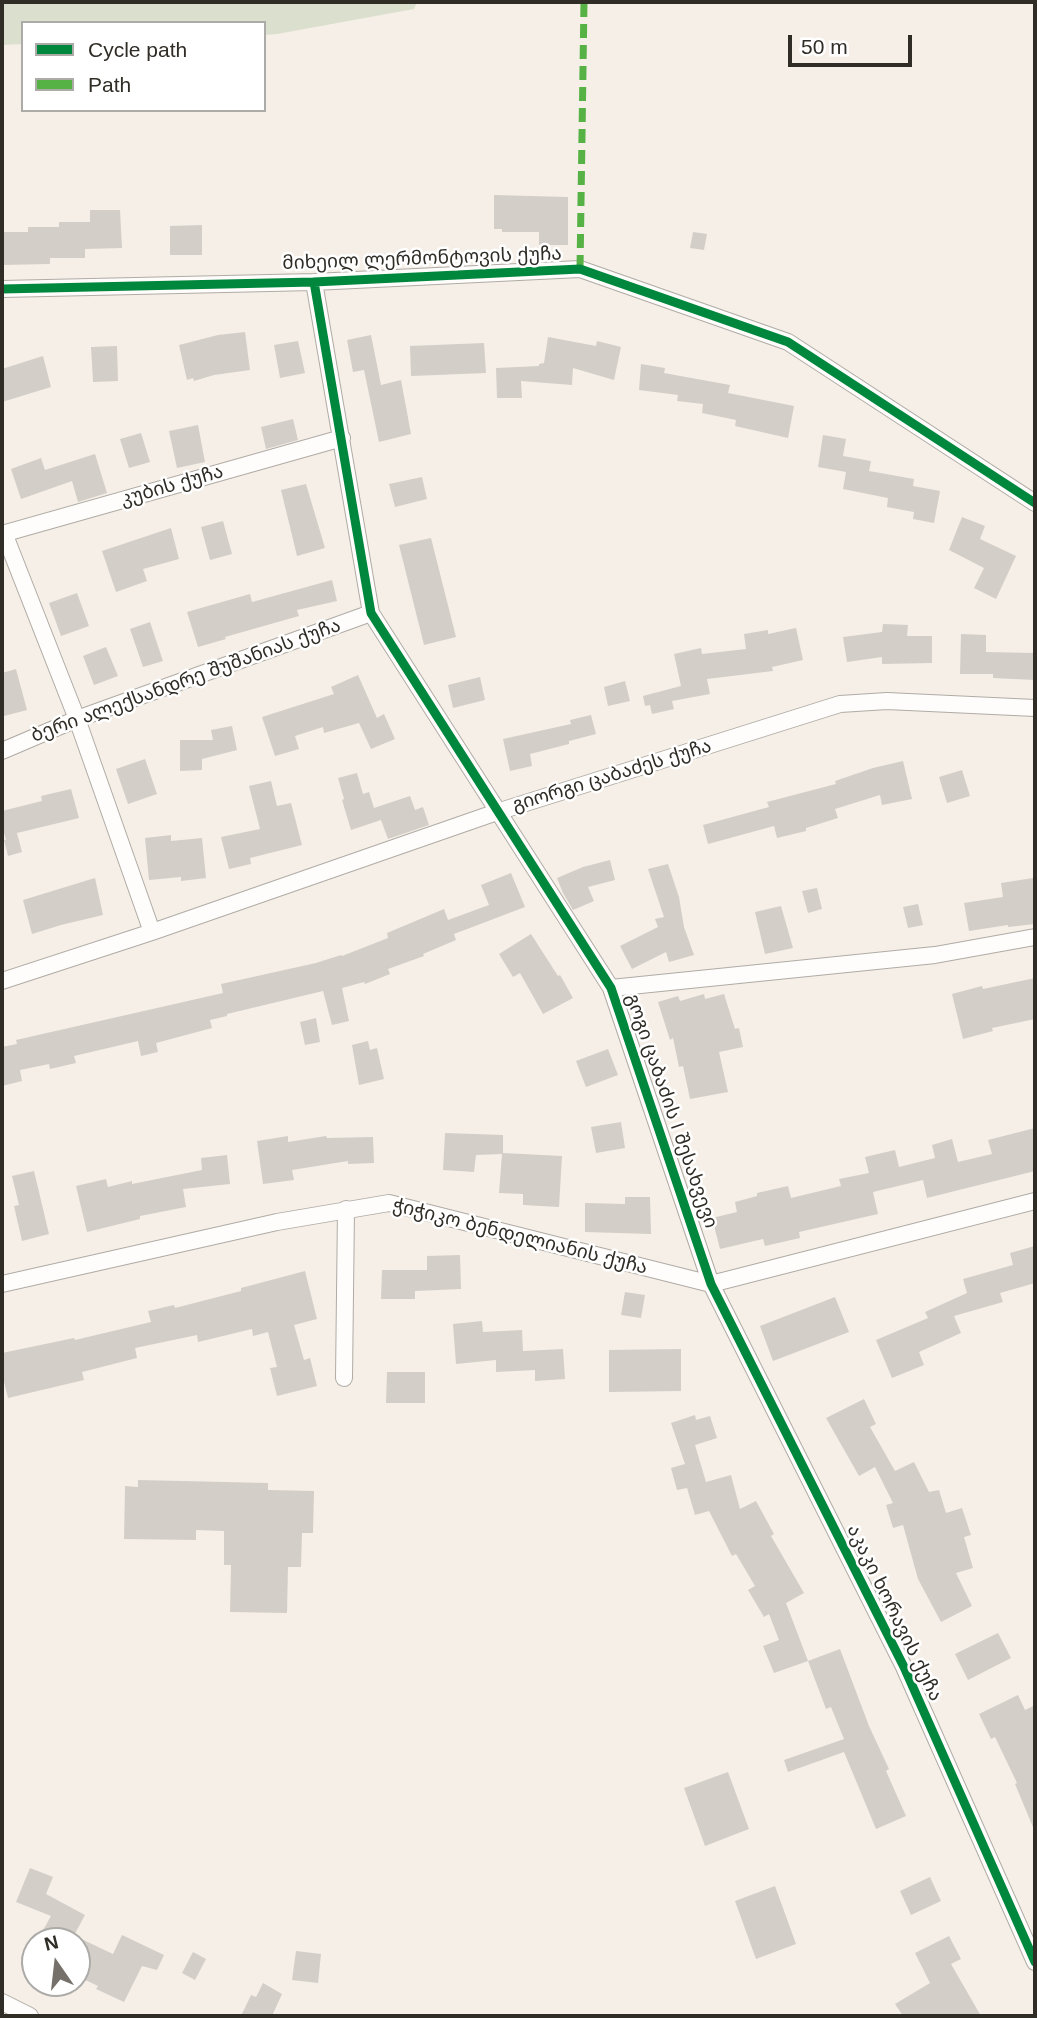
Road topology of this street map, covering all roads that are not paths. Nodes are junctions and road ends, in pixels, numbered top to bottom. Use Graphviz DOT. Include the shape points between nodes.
graph roads {
  1 [pos="314,282"];
  2 [pos="2,289"];
  3 [pos="342,438"];
  4 [pos="1035,503"];
  5 [pos="3,533"];
  6 [pos="371,612"];
  7 [pos="1035,708"];
  8 [pos="77,719"];
  9 [pos="2,751"];
  10 [pos="497,812"];
  11 [pos="152,932"];
  12 [pos="1035,937"];
  13 [pos="2,981"];
  14 [pos="611,988"];
  15 [pos="1035,1201"];
  16 [pos="346,1209"];
  17 [pos="2,1284"];
  18 [pos="711,1284"];
  19 [pos="344,1378"];
  20 [pos="1035,1962"];
  21 [pos="2,2002"];
  22 [pos="30,2016"];
  1 -- 2 [label="street, მიხეილ ლერმონტოვის ქუჩა"];
  1 -- 3 [label="street"];
  1 -- 4 [label="street, მიხეილ ლერმონტოვის ქუჩა" via="580,269 788,342"];
  3 -- 5 [label="street, კუბის ქუჩა"];
  3 -- 6 [label="street"];
  5 -- 8 [label="street"];
  6 -- 8 [label="street, ბერი ალექსანდრე შუშანიას ქუჩა"];
  6 -- 10 [label="street, გოგი ცაბაძის I შესახვევი"];
  7 -- 10 [label="street, გიორგი ცაბაძეს ქუჩა" via="887,701 840,704"];
  8 -- 9 [label="street, ბერი ალექსანდრე შუშანიას ქუჩა"];
  8 -- 11 [label="street"];
  10 -- 11 [label="street, გიორგი ცაბაძეს ქუჩა"];
  10 -- 14 [label="street, გოგი ცაბაძის I შესახვევი"];
  11 -- 13 [label="street, გიორგი ცაბაძეს ქუჩა"];
  12 -- 14 [label="street" via="935,955"];
  14 -- 18 [label="street, გოგი ცაბაძის I შესახვევი"];
  15 -- 18 [label="street, ჭიჭიკო ბენდელიანის ქუჩა"];
  16 -- 17 [label="street, ჭიჭიკო ბენდელიანის ქუჩა"];
  16 -- 18 [label="street, ჭიჭიკო ბენდელიანის ქუჩა" via="389,1203"];
  16 -- 19 [label="street"];
  18 -- 20 [label="street, აკაკი ხორავის ქუჩა" via="904,1667"];
  21 -- 22 [label="street"];
}
